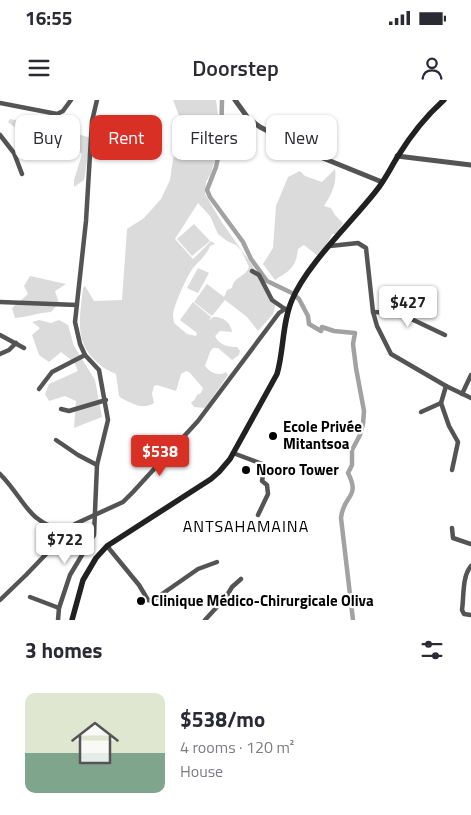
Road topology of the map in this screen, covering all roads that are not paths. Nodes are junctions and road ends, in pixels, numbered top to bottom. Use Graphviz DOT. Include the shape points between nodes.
graph roads {
  1 [pos="72,100"];
  2 [pos="97,100"];
  3 [pos="235,100"];
  4 [pos="444,100"];
  5 [pos="0,103"];
  6 [pos="0,135"];
  7 [pos="398,156"];
  8 [pos="471,165"];
  9 [pos="22,174"];
  10 [pos="382,182"];
  11 [pos="330,246"];
  12 [pos="252,271"];
  13 [pos="0,302"];
  14 [pos="78,305"];
  15 [pos="287,309"];
  16 [pos="373,312"];
  17 [pos="0,335"];
  18 [pos="444,335"];
  19 [pos="16,343"];
  20 [pos="24,348"];
  21 [pos="0,354"];
  22 [pos="85,355"];
  23 [pos="471,375"];
  24 [pos="446,386"];
  25 [pos="39,389"];
  26 [pos="462,394"];
  27 [pos="471,398"];
  28 [pos="106,400"];
  29 [pos="441,403"];
  30 [pos="61,409"];
  31 [pos="422,412"];
  32 [pos="56,440"];
  33 [pos="233,453"];
  34 [pos="98,465"];
  35 [pos="452,470"];
  36 [pos="0,474"];
  37 [pos="95,514"];
  38 [pos="258,515"];
  39 [pos="452,528"];
  40 [pos="67,531"];
  41 [pos="471,544"];
  42 [pos="107,546"];
  43 [pos="217,562"];
  44 [pos="471,566"];
  45 [pos="241,579"];
  46 [pos="30,597"];
  47 [pos="0,600"];
  48 [pos="60,608"];
  49 [pos="471,615"];
  50 [pos="58,620"];
  51 [pos="72,620"];
  52 [pos="205,620"];
  1 -- 5 [label="street" via="57,114"];
  2 -- 14 [label="street" via="92,121"];
  3 -- 10 [label="street" via="248,118 260,126 308,152"];
  4 -- 7 [label="main road" via="429,114"];
  6 -- 9 [label="street" via="12,149"];
  7 -- 8 [label="street"];
  7 -- 10 [label="main road"];
  10 -- 11 [label="main road"];
  11 -- 15 [label="main road" via="305,277"];
  11 -- 16 [label="street" via="358,243 366,248"];
  12 -- 15 [label="street" via="259,275 272,300"];
  13 -- 14 [label="street"];
  14 -- 22 [label="street" via="76,322"];
  15 -- 33 [label="main road" via="277,374"];
  15 -- 37 [label="street" via="279,313 198,422 133,492 123,502"];
  16 -- 18 [label="street" via="395,313"];
  16 -- 24 [label="street" via="391,354"];
  17 -- 19 [label="street"];
  19 -- 20 [label="street"];
  19 -- 21 [label="street"];
  22 -- 25 [label="street" via="52,372"];
  22 -- 28 [label="street" via="99,370"];
  23 -- 26 [label="street"];
  24 -- 26 [label="street"];
  24 -- 29 [label="street"];
  26 -- 27 [label="street"];
  28 -- 30 [label="street" via="69,411"];
  28 -- 34 [label="street" via="108,420"];
  29 -- 31 [label="street"];
  29 -- 35 [label="street" via="458,442"];
  32 -- 34 [label="street"];
  33 -- 38 [label="street" via="265,466 262,481 267,485 268,494"];
  33 -- 42 [label="main road" via="210,479"];
  34 -- 37 [label="street"];
  36 -- 40 [label="street" via="36,518 52,528"];
  37 -- 40 [label="street"];
  37 -- 48 [label="street" via="94,535 70,576"];
  39 -- 41 [label="street" via="453,538"];
  40 -- 47 [label="street"];
  42 -- 43 [label="street" via="152,601 198,569"];
  42 -- 51 [label="main road" via="83,580"];
  44 -- 49 [label="street" via="465,580 462,610 464,614"];
  45 -- 52 [label="street"];
  46 -- 48 [label="street"];
  48 -- 50 [label="street"];
}
